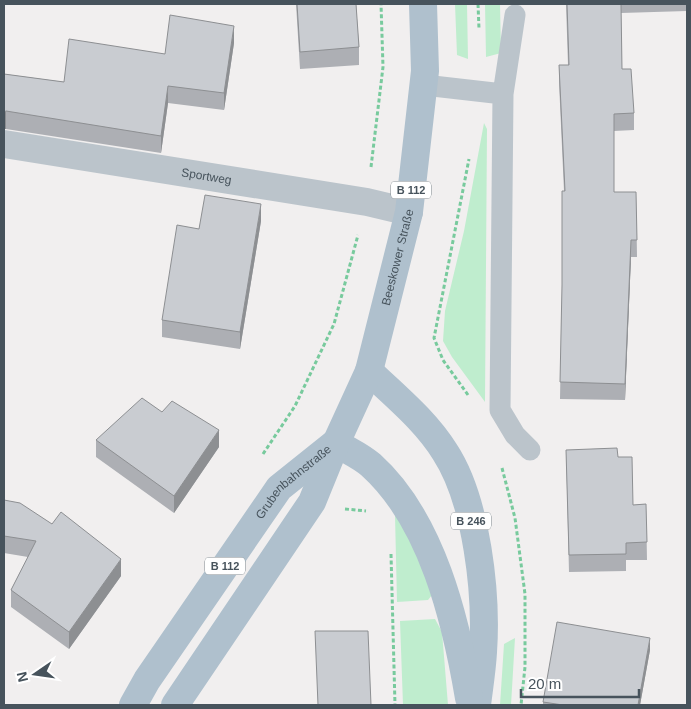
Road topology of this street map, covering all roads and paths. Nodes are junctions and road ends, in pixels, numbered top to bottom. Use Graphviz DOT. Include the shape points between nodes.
graph roads {
  1 [pos="381,4"];
  2 [pos="424,4"];
  3 [pos="515,15"];
  4 [pos="424,85"];
  5 [pos="504,94"];
  6 [pos="4,144"];
  7 [pos="367,202"];
  8 [pos="409,212"];
  9 [pos="369,372"];
  10 [pos="336,443"];
  11 [pos="530,450"];
  12 [pos="262,455"];
  13 [pos="343,509"];
  14 [pos="375,511"];
  15 [pos="390,550"];
  16 [pos="133,705"];
  17 [pos="175,705"];
  18 [pos="395,705"];
  19 [pos="470,705"];
  20 [pos="477,705"];
  1 -- 7 [label="path" via="383,67"];
  2 -- 4 [label="main road, Beeskower Straße / B 112"];
  3 -- 5 [label="lane"];
  4 -- 5 [label="lane"];
  4 -- 8 [label="main road, Beeskower Straße / B 112"];
  5 -- 11 [label="lane" via="500,410 515,435"];
  6 -- 7 [label="street, Sportweg"];
  7 -- 8 [label="street, Sportweg"];
  7 -- 12 [label="path" via="334,324 295,406"];
  8 -- 9 [label="main road, Beeskower Straße / B 112"];
  9 -- 10 [label="main road, Beeskower Straße / B 112"];
  9 -- 20 [label="main road, B 246" via="424,423 445,452 463,486 479,562 484,610"];
  10 -- 16 [label="main road, Grubenbahnstraße / B 112" via="279,488"];
  10 -- 17 [label="main road, Grubenbahnstraße / B 112" via="312,502"];
  10 -- 19 [label="main road" via="371,465 398,496 425,538 451,611"];
  13 -- 14 [label="path"];
  15 -- 18 [label="path"];
}
